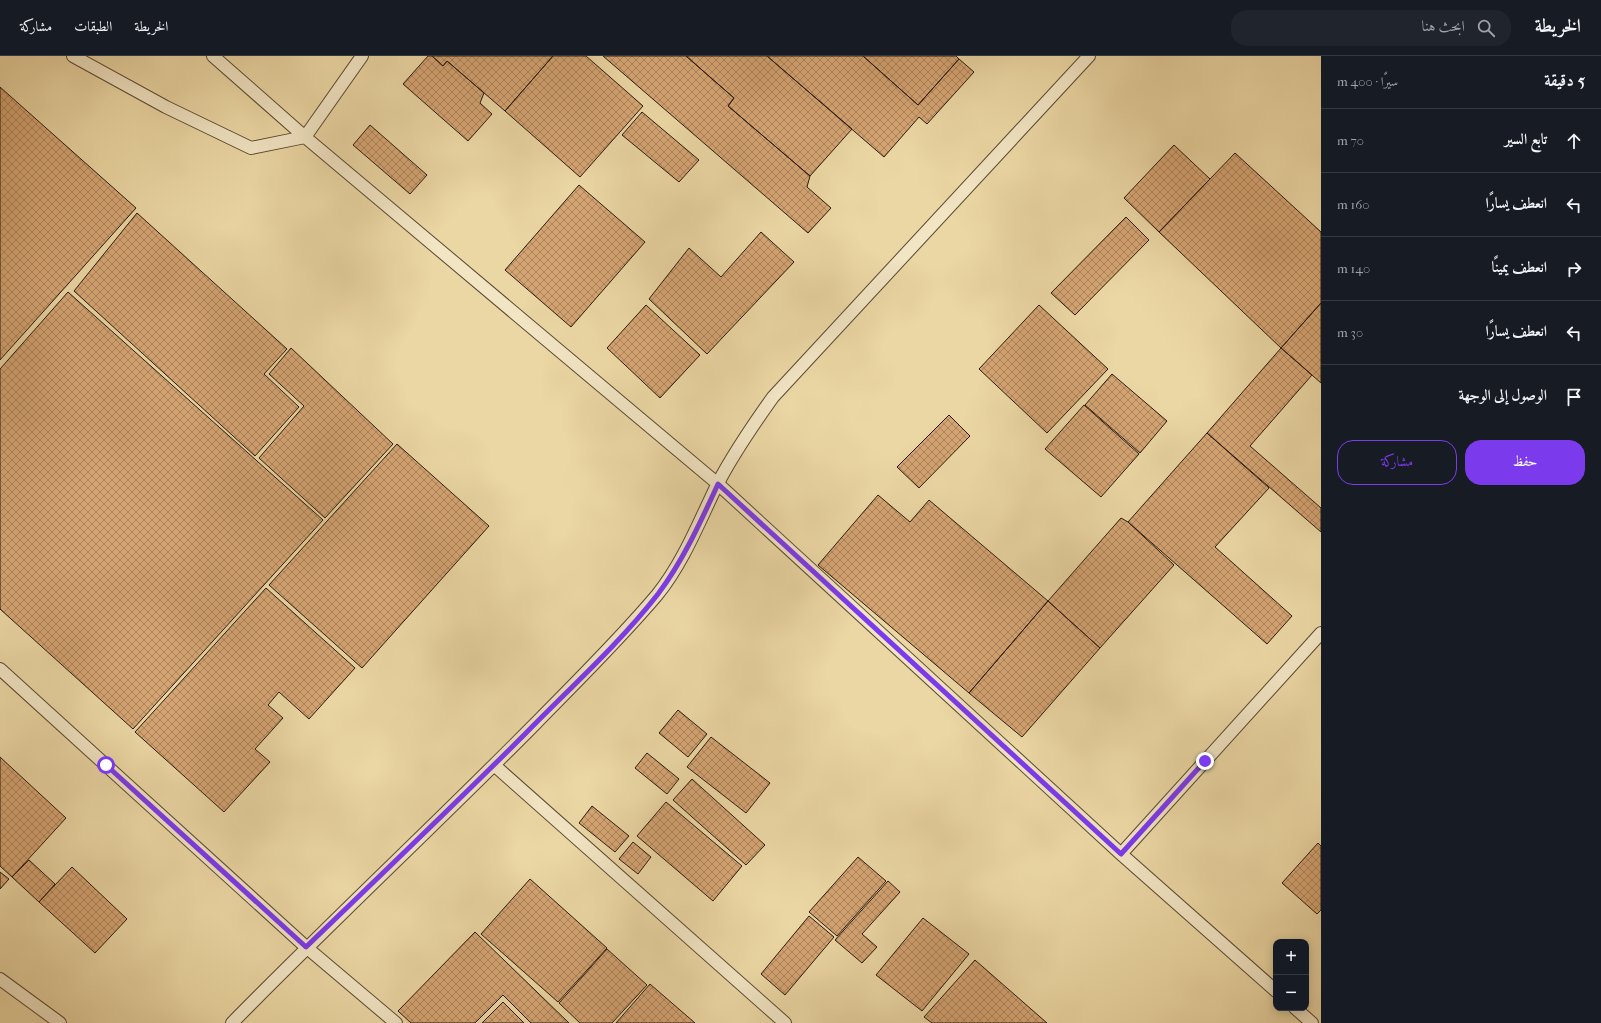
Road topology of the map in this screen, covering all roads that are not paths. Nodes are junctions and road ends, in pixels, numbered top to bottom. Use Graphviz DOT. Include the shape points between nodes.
graph roads {
  1 [pos="73,56"];
  2 [pos="213,56"];
  3 [pos="362,56"];
  4 [pos="1089,56"];
  5 [pos="305,137"];
  6 [pos="718,484"];
  7 [pos="1321,633"];
  8 [pos="0,669"];
  9 [pos="494,765"];
  10 [pos="1121,854"];
  11 [pos="306,947"];
  12 [pos="0,979"];
  13 [pos="1273,988"];
  14 [pos="1298,1011"];
  15 [pos="60,1023"];
  16 [pos="232,1023"];
  17 [pos="396,1023"];
  18 [pos="785,1023"];
  19 [pos="1312,1023"];
  1 -- 5 [label="lane" via="166,107 251,148"];
  2 -- 5 [label="lane"];
  3 -- 5 [label="lane"];
  4 -- 6 [label="lane" via="773,397 745,437"];
  5 -- 6 [label="lane"];
  6 -- 9 [label="lane" via="682,557 658,593 622,636"];
  6 -- 10 [label="lane"];
  7 -- 10 [label="lane"];
  8 -- 11 [label="lane"];
  9 -- 11 [label="lane"];
  9 -- 18 [label="lane"];
  10 -- 13 [label="lane"];
  11 -- 16 [label="lane"];
  11 -- 17 [label="lane"];
  12 -- 15 [label="lane"];
  14 -- 19 [label="lane"];
}
